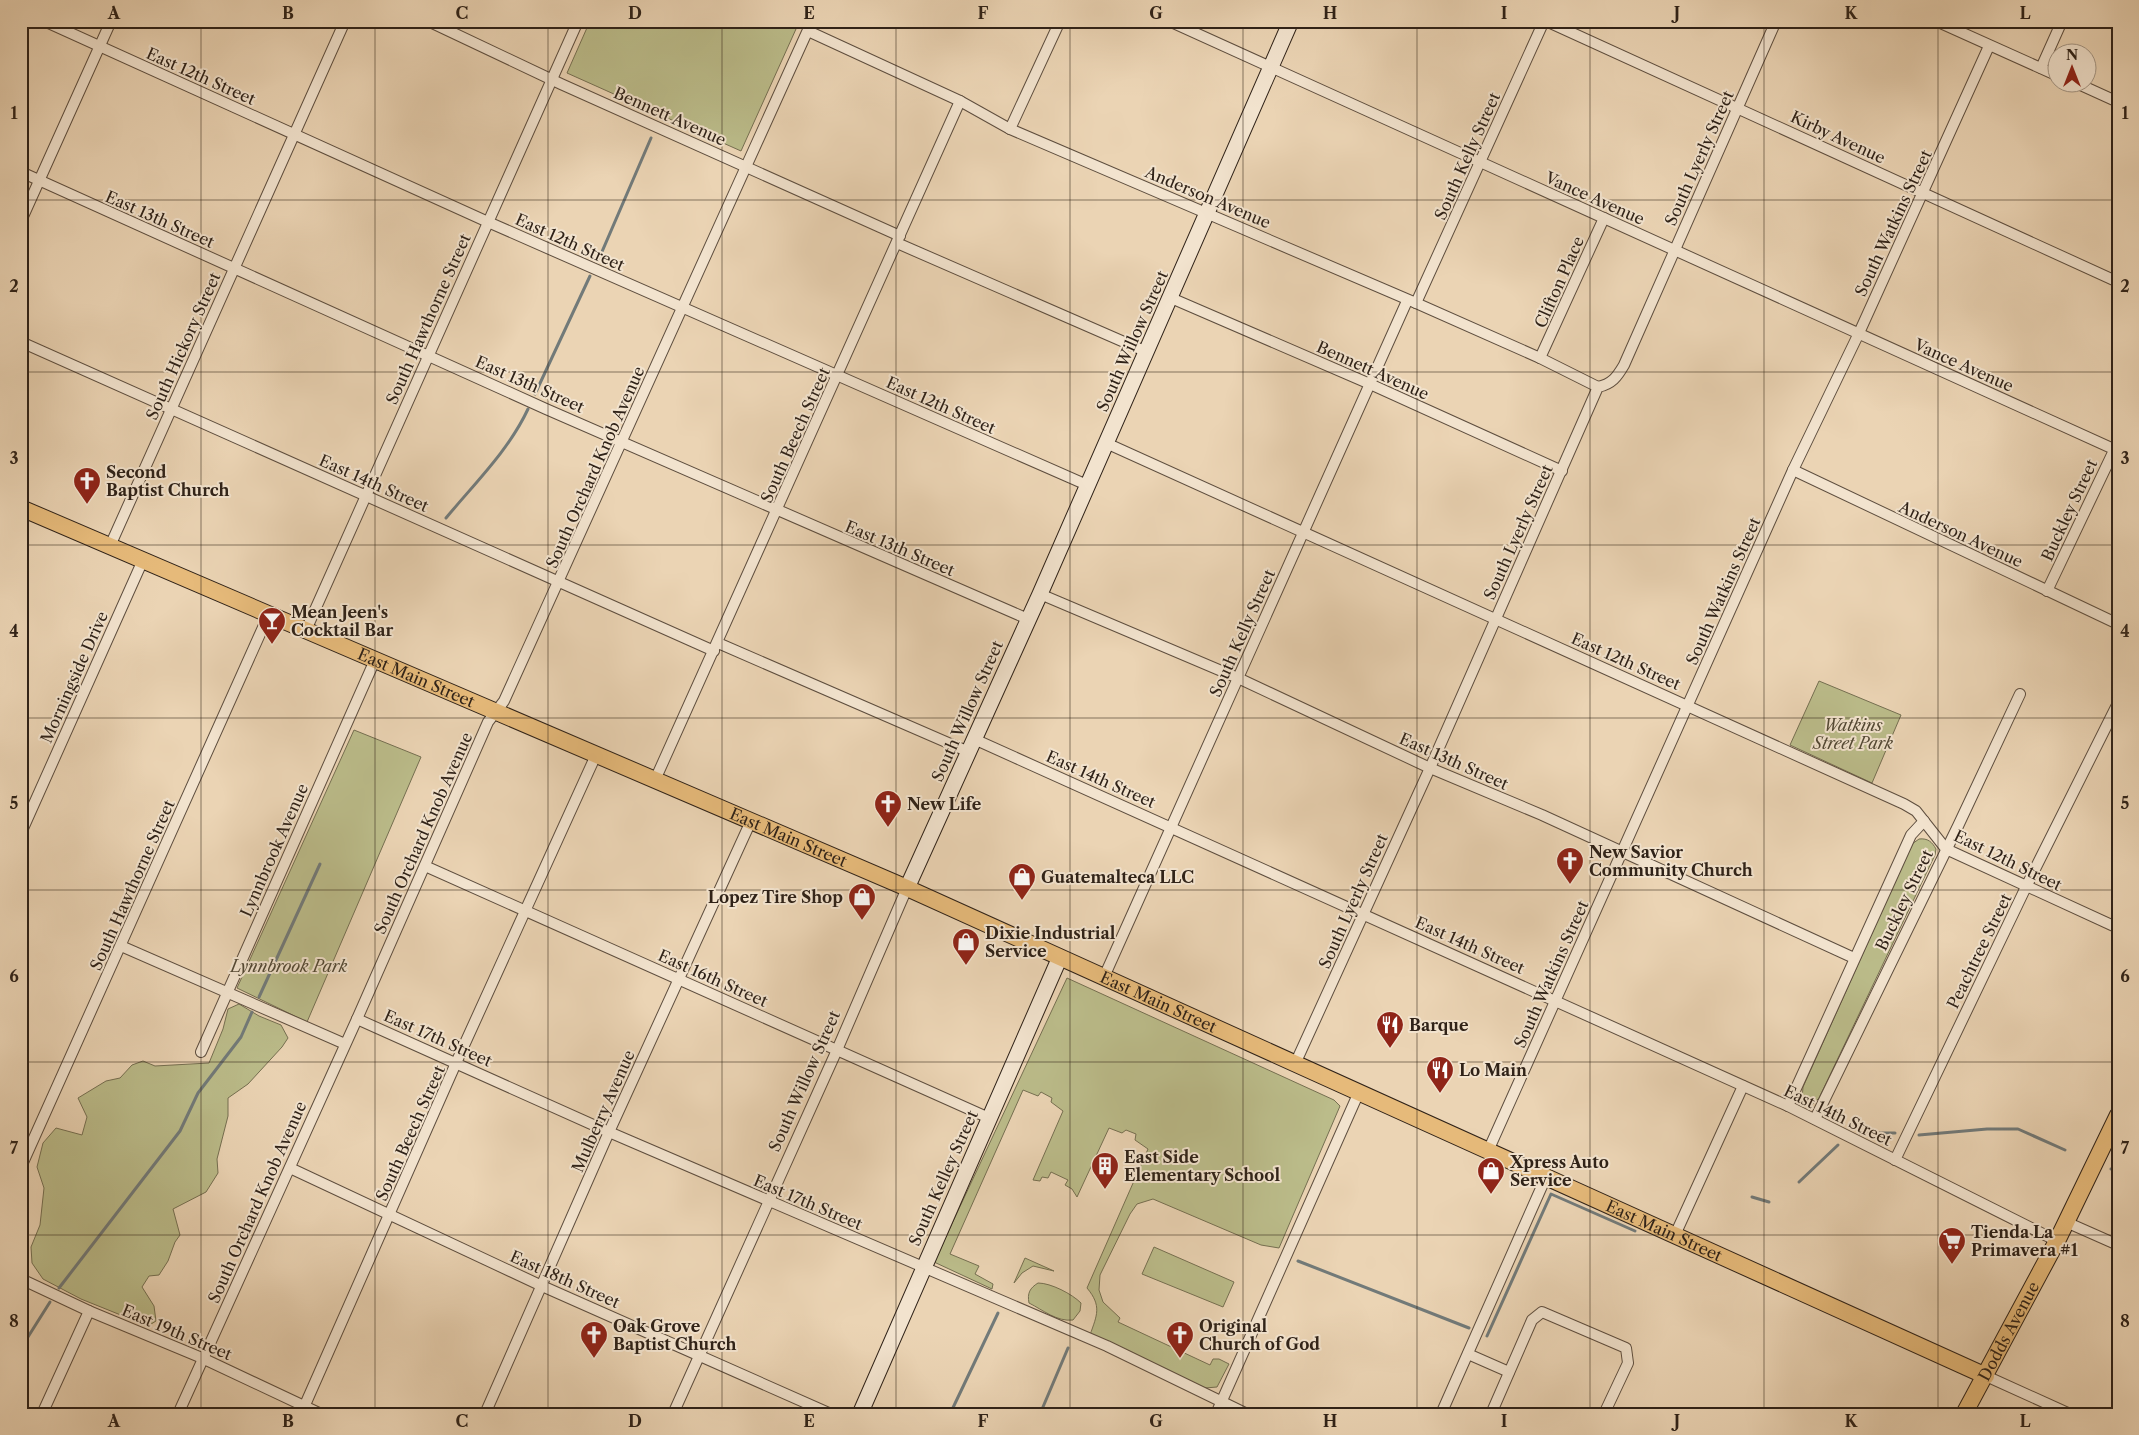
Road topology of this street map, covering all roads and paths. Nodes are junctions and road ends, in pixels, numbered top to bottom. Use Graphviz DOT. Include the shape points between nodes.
graph roads {
  1 [pos="44,21"];
  2 [pos="111,21"];
  3 [pos="345,21"];
  4 [pos="428,21"];
  5 [pos="578,21"];
  6 [pos="1060,21"];
  7 [pos="1169,21"];
  8 [pos="1291,21"];
  9 [pos="1545,21"];
  10 [pos="1776,21"];
  11 [pos="1936,21"];
  12 [pos="2062,21"];
  13 [pos="810,26"];
  14 [pos="100,46"];
  15 [pos="1989,46"];
  16 [pos="1270,67"];
  17 [pos="2041,68"];
  18 [pos="2046,70"];
  19 [pos="552,80"];
  20 [pos="2096,92"];
  21 [pos="960,101"];
  22 [pos="2118,102"];
  23 [pos="1738,108"];
  24 [pos="1010,129"];
  25 [pos="295,134"];
  26 [pos="1481,163"];
  27 [pos="746,166"];
  28 [pos="21,172"];
  29 [pos="39,181"];
  30 [pos="1923,193"];
  31 [pos="1208,213"];
  32 [pos="1604,218"];
  33 [pos="21,221"];
  34 [pos="488,222"];
  35 [pos="898,239"];
  36 [pos="1674,251"];
  37 [pos="234,268"];
  38 [pos="2118,282"];
  39 [pos="1170,298"];
  40 [pos="1411,302"];
  41 [pos="683,308"];
  42 [pos="1859,333"];
  43 [pos="21,342"];
  44 [pos="1147,352"];
  45 [pos="428,356"];
  46 [pos="1540,358"];
  47 [pos="838,376"];
  48 [pos="1370,384"];
  49 [pos="1598,387"];
  50 [pos="172,409"];
  51 [pos="623,442"];
  52 [pos="1106,443"];
  53 [pos="2117,448"];
  54 [pos="1793,470"];
  55 [pos="1562,471"];
  56 [pos="1087,485"];
  57 [pos="366,496"];
  58 [pos="21,508"];
  59 [pos="777,511"];
  60 [pos="1303,532"];
  61 [pos="110,546"];
  62 [pos="143,560"];
  63 [pos="559,582"];
  64 [pos="2047,591"];
  65 [pos="1040,594"];
  66 [pos="269,614"];
  67 [pos="1028,619"];
  68 [pos="1496,620"];
  69 [pos="2118,624"];
  70 [pos="306,630"];
  71 [pos="716,647"];
  72 [pos="375,660"];
  73 [pos="1238,678"];
  74 [pos="2020,694"];
  75 [pos="2118,703"];
  76 [pos="1689,706"];
  77 [pos="496,711"];
  78 [pos="971,745"];
  79 [pos="596,755"];
  80 [pos="1430,768"];
  81 [pos="655,780"];
  82 [pos="751,821"];
  83 [pos="1924,821"];
  84 [pos="1171,827"];
  85 [pos="21,833"];
  86 [pos="1946,849"];
  87 [pos="1622,852"];
  88 [pos="425,866"];
  89 [pos="2026,887"];
  90 [pos="907,888"];
  91 [pos="526,911"];
  92 [pos="1363,914"];
  93 [pos="2118,928"];
  94 [pos="121,946"];
  95 [pos="1060,957"];
  96 [pos="1854,958"];
  97 [pos="1104,977"];
  98 [pos="679,980"];
  99 [pos="228,992"];
  100 [pos="1555,1000"];
  101 [pos="357,1019"];
  102 [pos="345,1044"];
  103 [pos="837,1050"];
  104 [pos="201,1052"];
  105 [pos="456,1063"];
  106 [pos="1295,1064"];
  107 [pos="1743,1086"];
  108 [pos="1359,1092"];
  109 [pos="1788,1106"];
  110 [pos="2118,1116"];
  111 [pos="990,1118"];
  112 [pos="1815,1119"];
  113 [pos="610,1132"];
  114 [pos="1488,1151"];
  115 [pos="1895,1160"];
  116 [pos="21,1167"];
  117 [pos="290,1168"];
  118 [pos="1546,1178"];
  119 [pos="769,1202"];
  120 [pos="390,1215"];
  121 [pos="2066,1222"];
  122 [pos="1675,1235"];
  123 [pos="2057,1241"];
  124 [pos="2118,1245"];
  125 [pos="923,1267"];
  126 [pos="21,1280"];
  127 [pos="542,1286"];
  128 [pos="89,1311"];
  129 [pos="699,1354"];
  130 [pos="1468,1354"];
  131 [pos="202,1358"];
  132 [pos="1509,1372"];
  133 [pos="1986,1376"];
  134 [pos="1221,1403"];
  135 [pos="303,1410"];
  136 [pos="42,1414"];
  137 [pos="178,1414"];
  138 [pos="320,1414"];
  139 [pos="485,1414"];
  140 [pos="672,1414"];
  141 [pos="830,1414"];
  142 [pos="860,1414"];
  143 [pos="1216,1414"];
  144 [pos="1247,1414"];
  145 [pos="1441,1414"];
  146 [pos="1491,1414"];
  147 [pos="1604,1414"];
  148 [pos="1964,1414"];
  149 [pos="2070,1414"];
  1 -- 14 [label="street, East 12th Street"];
  2 -- 14 [label="street"];
  3 -- 25 [label="street, South Hickory Street"];
  4 -- 19 [label="street, Bennett Avenue"];
  5 -- 19 [label="street, South Hawthorne Street"];
  6 -- 24 [label="street"];
  7 -- 16 [label="street, Vance Avenue"];
  8 -- 16 [label="main road, South Willow Street"];
  9 -- 23 [label="street, Kirby Avenue"];
  9 -- 26 [label="street, South Kelly Street"];
  10 -- 23 [label="street, South Lyerly Street"];
  11 -- 15 [label="street"];
  12 -- 17 [label="street"];
  13 -- 21 [label="street, Anderson Avenue"];
  13 -- 27 [label="street, South Orchard Knob Avenue"];
  14 -- 25 [label="street, East 12th Street"];
  14 -- 29 [label="street"];
  15 -- 17 [label="street"];
  15 -- 30 [label="street, South Watkins Street"];
  16 -- 26 [label="street, Vance Avenue"];
  16 -- 31 [label="main road, South Willow Street"];
  17 -- 18 [label="street"];
  19 -- 27 [label="street, Bennett Avenue"];
  19 -- 34 [label="street, South Hawthorne Street"];
  20 -- 22 [label="street"];
  21 -- 24 [label="street, Anderson Avenue"];
  21 -- 35 [label="street, South Beech Street"];
  23 -- 30 [label="street, Kirby Avenue"];
  23 -- 36 [label="street, South Lyerly Street"];
  24 -- 31 [label="street, Anderson Avenue"];
  25 -- 34 [label="street, East 12th Street"];
  25 -- 37 [label="street, South Hickory Street"];
  26 -- 32 [label="street, Vance Avenue"];
  26 -- 40 [label="street, South Kelly Street"];
  27 -- 35 [label="street, Bennett Avenue"];
  27 -- 41 [label="street, South Orchard Knob Avenue"];
  28 -- 29 [label="street, East 13th Street"];
  29 -- 33 [label="street"];
  29 -- 37 [label="street, East 13th Street"];
  30 -- 38 [label="street, Kirby Avenue"];
  30 -- 42 [label="street, South Watkins Street"];
  31 -- 39 [label="main road, South Willow Street"];
  31 -- 40 [label="street, Anderson Avenue"];
  32 -- 36 [label="street, Vance Avenue"];
  32 -- 46 [label="street, Clifton Place"];
  34 -- 41 [label="street, East 12th Street"];
  34 -- 45 [label="street, South Hawthorne Street"];
  35 -- 44 [label="street, Bennett Avenue"];
  35 -- 47 [label="street, South Beech Street"];
  36 -- 42 [label="street, Vance Avenue"];
  36 -- 49 [label="street, South Lyerly Street" via="1617,378"];
  37 -- 45 [label="street, East 13th Street"];
  37 -- 50 [label="street, South Hickory Street"];
  39 -- 44 [label="main road, South Willow Street"];
  39 -- 48 [label="street, Bennett Avenue"];
  40 -- 46 [label="street, Anderson Avenue"];
  40 -- 48 [label="street, South Kelly Street"];
  41 -- 47 [label="street, East 12th Street"];
  41 -- 51 [label="street, South Orchard Knob Avenue"];
  42 -- 53 [label="street, Vance Avenue"];
  42 -- 54 [label="street, South Watkins Street"];
  43 -- 50 [label="street, East 14th Street"];
  44 -- 52 [label="main road, South Willow Street"];
  45 -- 51 [label="street, East 13th Street"];
  45 -- 57 [label="street, South Hawthorne Street"];
  46 -- 49 [label="street, Anderson Avenue"];
  47 -- 56 [label="street, East 12th Street"];
  47 -- 59 [label="street, South Beech Street"];
  48 -- 55 [label="street, Bennett Avenue"];
  48 -- 60 [label="street, South Kelly Street"];
  49 -- 55 [label="street, South Lyerly Street"];
  50 -- 57 [label="street, East 14th Street"];
  50 -- 61 [label="street, South Hickory Street"];
  51 -- 59 [label="street, East 13th Street"];
  51 -- 63 [label="street, South Orchard Knob Avenue"];
  52 -- 56 [label="main road, South Willow Street"];
  52 -- 60 [label="street, East 12th Street"];
  53 -- 64 [label="street, Buckley Street"];
  54 -- 64 [label="street, Anderson Avenue"];
  54 -- 76 [label="street, South Watkins Street"];
  55 -- 68 [label="street, South Lyerly Street"];
  56 -- 65 [label="main road, South Willow Street"];
  57 -- 63 [label="street, East 14th Street"];
  57 -- 70 [label="street, South Hawthorne Street"];
  58 -- 61 [label="main road, East Main Street"];
  59 -- 67 [label="street, East 13th Street"];
  59 -- 71 [label="street, South Beech Street"];
  60 -- 68 [label="street, East 12th Street"];
  60 -- 73 [label="street, South Kelly Street"];
  61 -- 62 [label="main road, East Main Street"];
  62 -- 66 [label="main road, East Main Street"];
  62 -- 85 [label="street, Morningside Drive"];
  63 -- 71 [label="street, East 14th Street"];
  63 -- 77 [label="street, South Orchard Knob Avenue" via="504,701"];
  64 -- 69 [label="street, Anderson Avenue"];
  65 -- 67 [label="main road, South Willow Street"];
  65 -- 73 [label="street, East 13th Street"];
  66 -- 70 [label="main road, East Main Street"];
  66 -- 94 [label="street, South Hawthorne Street"];
  67 -- 78 [label="main road, South Willow Street"];
  68 -- 76 [label="street, East 12th Street"];
  68 -- 80 [label="street, South Lyerly Street"];
  70 -- 72 [label="main road, East Main Street"];
  71 -- 78 [label="street, East 14th Street"];
  71 -- 81 [label="street, South Beech Street"];
  72 -- 77 [label="main road, East Main Street"];
  72 -- 99 [label="street, Lynnbrook Avenue"];
  73 -- 80 [label="street, East 13th Street"];
  73 -- 84 [label="street, South Kelly Street"];
  74 -- 86 [label="street, Buckley Street"];
  75 -- 89 [label="street, Peachtree Street"];
  76 -- 83 [label="street, East 12th Street" via="1904,804"];
  76 -- 87 [label="street, South Watkins Street"];
  77 -- 79 [label="main road, East Main Street"];
  77 -- 88 [label="street, South Orchard Knob Avenue" via="488,722"];
  78 -- 84 [label="street, East 14th Street"];
  78 -- 90 [label="main road, South Willow Street"];
  79 -- 81 [label="main road, East Main Street"];
  79 -- 91 [label="street, South Beech Street"];
  80 -- 87 [label="street, East 13th Street"];
  80 -- 92 [label="street, South Lyerly Street"];
  81 -- 82 [label="main road, East Main Street"];
  82 -- 90 [label="main road, East Main Street"];
  82 -- 98 [label="street, Mulberry Avenue"];
  83 -- 86 [label="street, East 12th Street"];
  83 -- 96 [label="street, Buckley Street" via="1911,835"];
  84 -- 92 [label="street, East 14th Street"];
  84 -- 97 [label="street, South Kelly Street"];
  86 -- 89 [label="street, East 12th Street"];
  86 -- 112 [label="street, Buckley Street"];
  87 -- 96 [label="street, East 13th Street"];
  87 -- 100 [label="street, South Watkins Street"];
  88 -- 91 [label="street, East 16th Street"];
  88 -- 101 [label="street, South Orchard Knob Avenue"];
  89 -- 93 [label="street, East 12th Street"];
  89 -- 115 [label="street, Peachtree Street"];
  90 -- 95 [label="main road, East Main Street"];
  90 -- 103 [label="street, South Willow Street"];
  91 -- 98 [label="street, East 16th Street"];
  91 -- 105 [label="street, South Beech Street"];
  92 -- 100 [label="street, East 14th Street"];
  92 -- 106 [label="street, South Lyerly Street"];
  94 -- 99 [label="street"];
  94 -- 116 [label="street, South Hawthorne Street"];
  95 -- 97 [label="main road, East Main Street"];
  95 -- 111 [label="main road, South Kelley Street"];
  96 -- 109 [label="street, Buckley Street"];
  97 -- 106 [label="main road, East Main Street"];
  98 -- 103 [label="street, East 16th Street"];
  98 -- 113 [label="street, Mulberry Avenue"];
  99 -- 102 [label="street"];
  99 -- 104 [label="street, Lynnbrook Avenue"];
  100 -- 107 [label="street, East 14th Street"];
  100 -- 114 [label="street, South Watkins Street"];
  101 -- 102 [label="street, South Orchard Knob Avenue"];
  101 -- 105 [label="street, East 17th Street"];
  102 -- 117 [label="street, South Orchard Knob Avenue"];
  103 -- 111 [label="street, East 16th Street"];
  103 -- 119 [label="street, South Willow Street"];
  105 -- 113 [label="street, East 17th Street"];
  105 -- 120 [label="street, South Beech Street"];
  106 -- 108 [label="main road, East Main Street"];
  107 -- 109 [label="street, East 14th Street"];
  107 -- 122 [label="street"];
  108 -- 114 [label="main road, East Main Street"];
  108 -- 134 [label="street"];
  109 -- 112 [label="street, East 14th Street"];
  110 -- 121 [label="main road, Dodds Avenue"];
  111 -- 125 [label="main road, South Kelley Street"];
  112 -- 115 [label="street, East 14th Street"];
  113 -- 119 [label="street, East 17th Street"];
  113 -- 127 [label="street, Mulberry Avenue"];
  114 -- 118 [label="main road, East Main Street"];
  115 -- 123 [label="street, East 14th Street"];
  117 -- 120 [label="street, East 18th Street"];
  117 -- 131 [label="street, South Orchard Knob Avenue"];
  118 -- 122 [label="main road, East Main Street"];
  118 -- 130 [label="street"];
  119 -- 125 [label="street, East 17th Street"];
  119 -- 129 [label="street, South Willow Street"];
  120 -- 127 [label="street, East 18th Street"];
  120 -- 135 [label="street, South Beech Street"];
  121 -- 123 [label="main road, Dodds Avenue"];
  121 -- 124 [label="street"];
  122 -- 133 [label="main road, East Main Street"];
  123 -- 133 [label="main road, Dodds Avenue"];
  125 -- 134 [label="street, East 17th Street" via="1107,1346"];
  125 -- 142 [label="main road, South Kelley Street"];
  126 -- 128 [label="street, East 19th Street"];
  127 -- 129 [label="street, East 18th Street"];
  127 -- 139 [label="street, Mulberry Avenue"];
  128 -- 131 [label="street, East 19th Street"];
  128 -- 136 [label="street"];
  129 -- 140 [label="street, South Willow Street"];
  129 -- 141 [label="street, East 18th Street"];
  130 -- 132 [label="street"];
  130 -- 145 [label="street"];
  131 -- 135 [label="street, East 19th Street"];
  131 -- 137 [label="street, South Orchard Knob Avenue"];
  132 -- 146 [label="street"];
  132 -- 147 [label="street" via="1532,1320 1542,1312 1626,1348 1628,1362"];
  133 -- 148 [label="main road, Dodds Avenue"];
  133 -- 149 [label="street, East Main Street"];
  134 -- 143 [label="street"];
  134 -- 144 [label="street, East 17th Street"];
  135 -- 138 [label="street, East 19th Street"];
}
